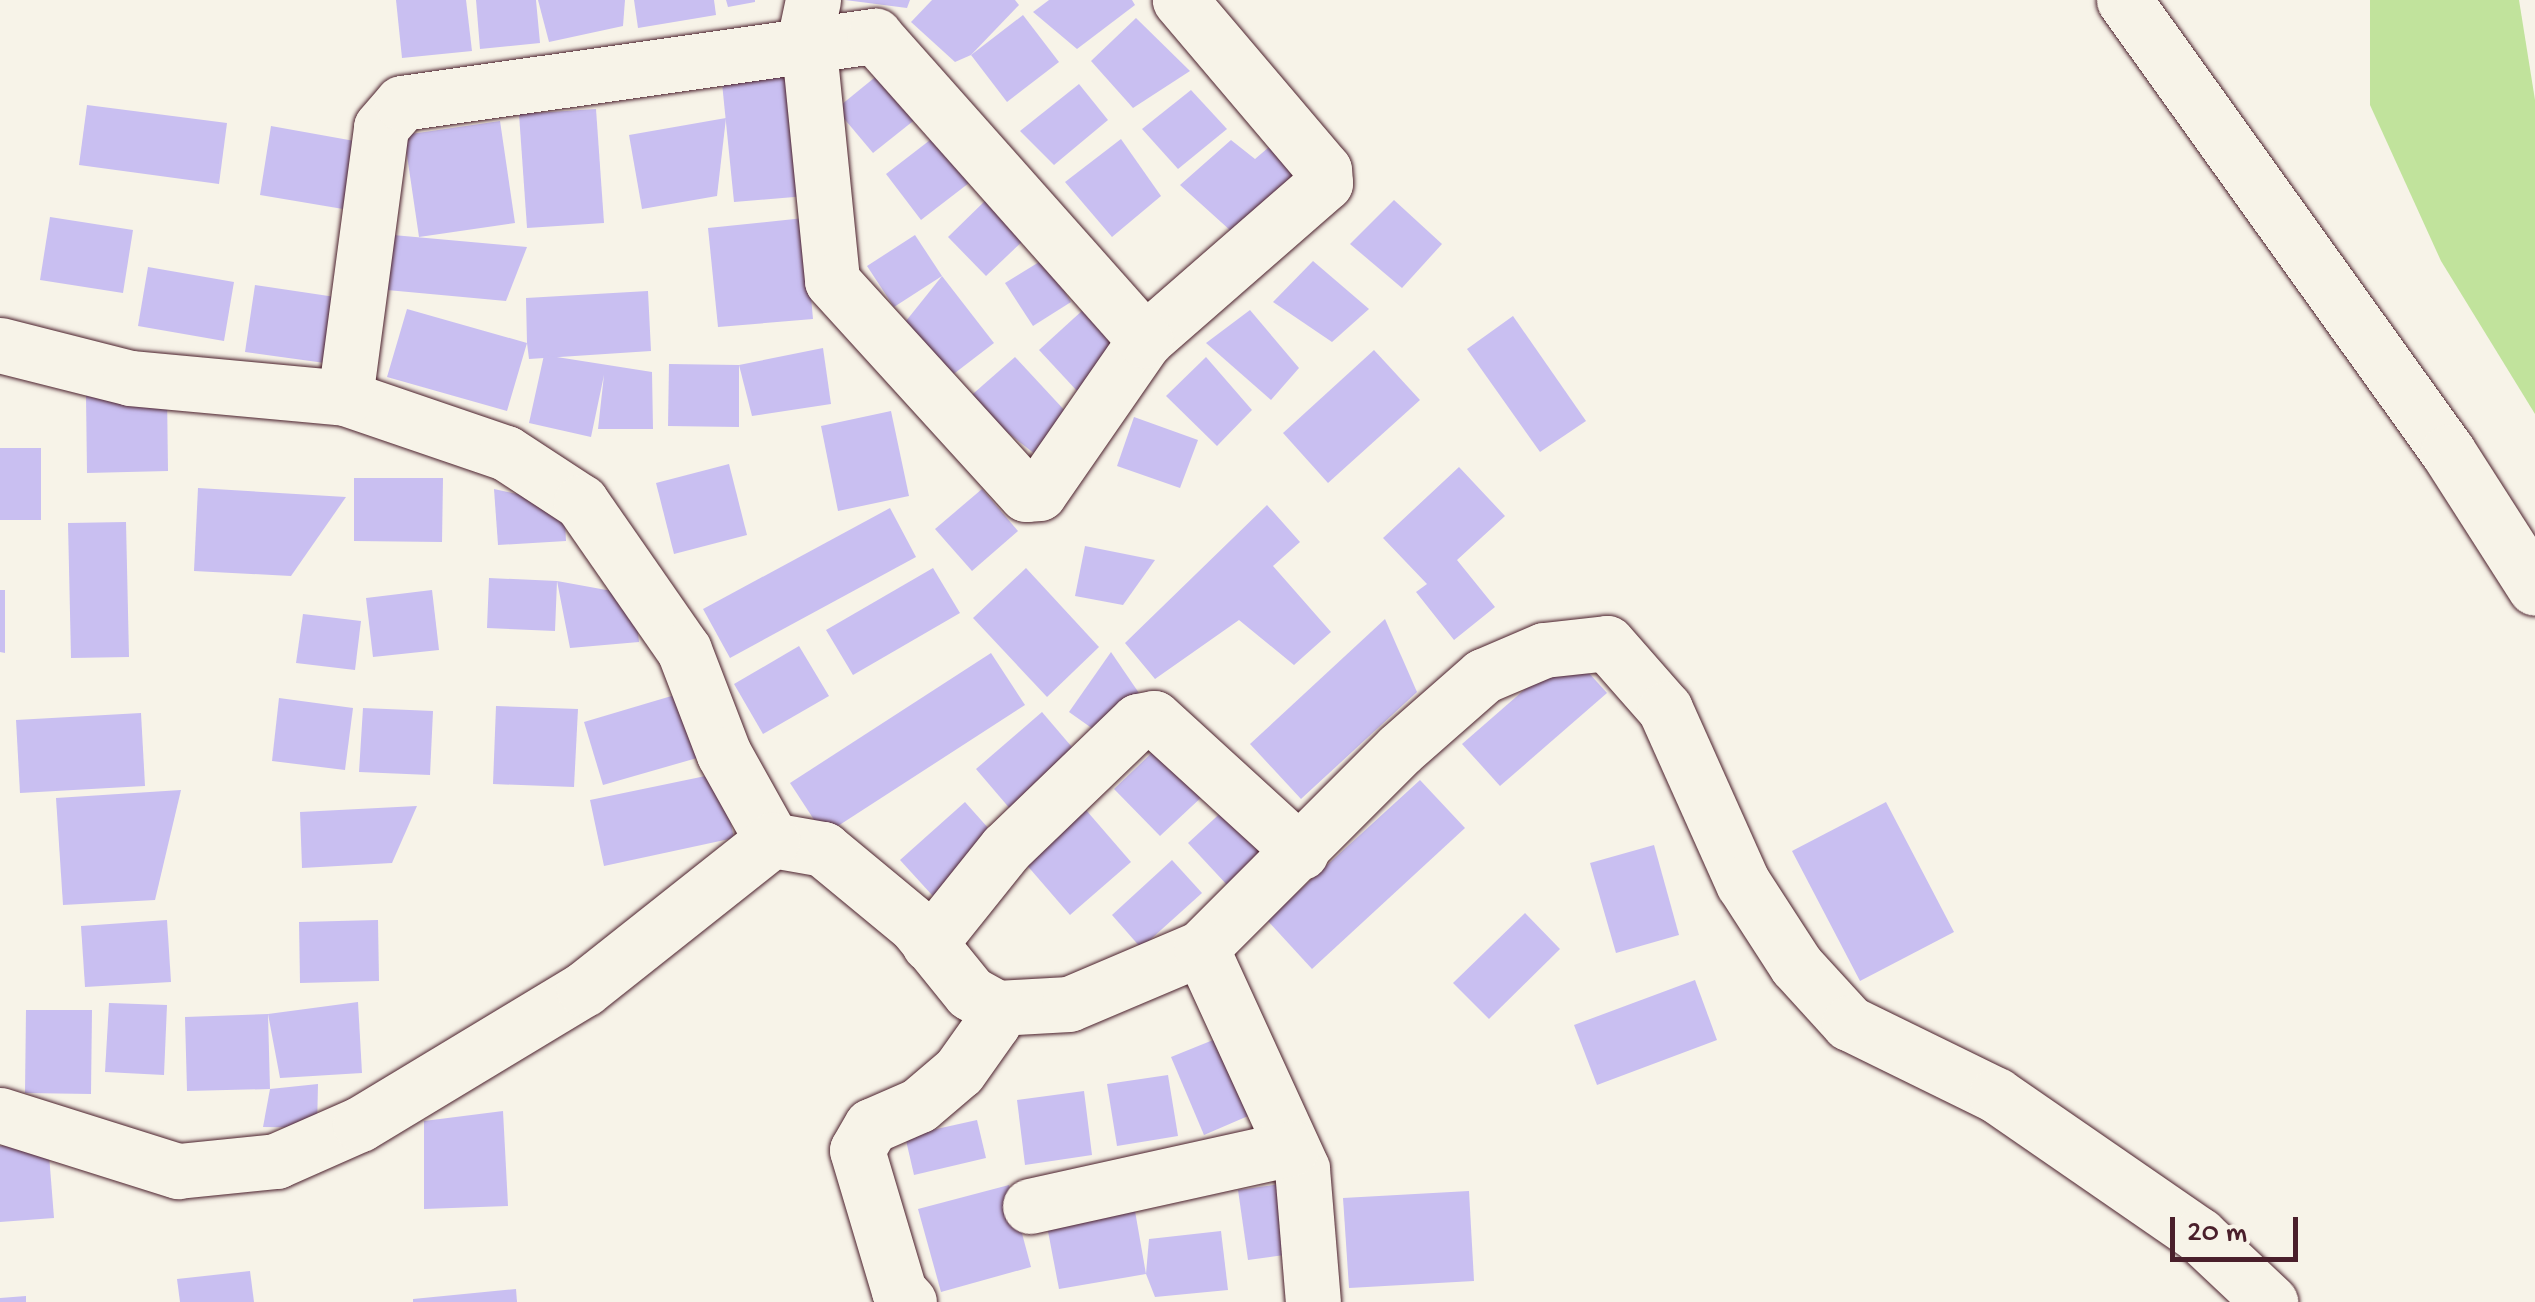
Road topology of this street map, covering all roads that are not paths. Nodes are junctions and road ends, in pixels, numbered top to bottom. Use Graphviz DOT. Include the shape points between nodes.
graph roads {
  1 [pos="1180,0"];
  2 [pos="2124,0"];
  3 [pos="811,21"];
  4 [pos="1145,340"];
  5 [pos="0,344"];
  6 [pos="345,398"];
  7 [pos="2535,588"];
  8 [pos="772,840"];
  9 [pos="1301,852"];
  10 [pos="929,944"];
  11 [pos="1201,948"];
  12 [pos="996,1008"];
  13 [pos="0,1115"];
  14 [pos="1292,1148"];
  15 [pos="1030,1206"];
  16 [pos="909,1302"];
  17 [pos="1312,1302"];
  18 [pos="2270,1302"];
  1 -- 4 [label="street" via="1324,170 1324,183"];
  2 -- 7 [label="street" via="2448,452"];
  3 -- 4 [label="street" via="875,36"];
  3 -- 4 [label="street" via="832,281 1026,494 1039,493"];
  3 -- 6 [label="street" via="402,104 381,127"];
  5 -- 6 [label="street" via="130,378"];
  6 -- 8 [label="street" via="506,452 581,502 684,650 724,754"];
  8 -- 10 [label="street" via="824,849"];
  8 -- 13 [label="street" via="584,989 360,1124 276,1161 178,1171"];
  9 -- 10 [label="street" via="1154,718 1138,722 1006,848"];
  9 -- 11 [label="street"];
  9 -- 18 [label="street" via="1400,749 1484,676 1544,650 1606,643 1665,709 1754,900 1796,965 1849,1023 1996,1095 2199,1235"];
  10 -- 12 [label="street" via="970,994"];
  11 -- 12 [label="street" via="1068,1004"];
  11 -- 14 [label="street"];
  12 -- 16 [label="street" via="993,1024 958,1071 919,1104 871,1126 857,1150 899,1290"];
  14 -- 15 [label="street"];
  14 -- 17 [label="street" via="1302,1168"];
}
